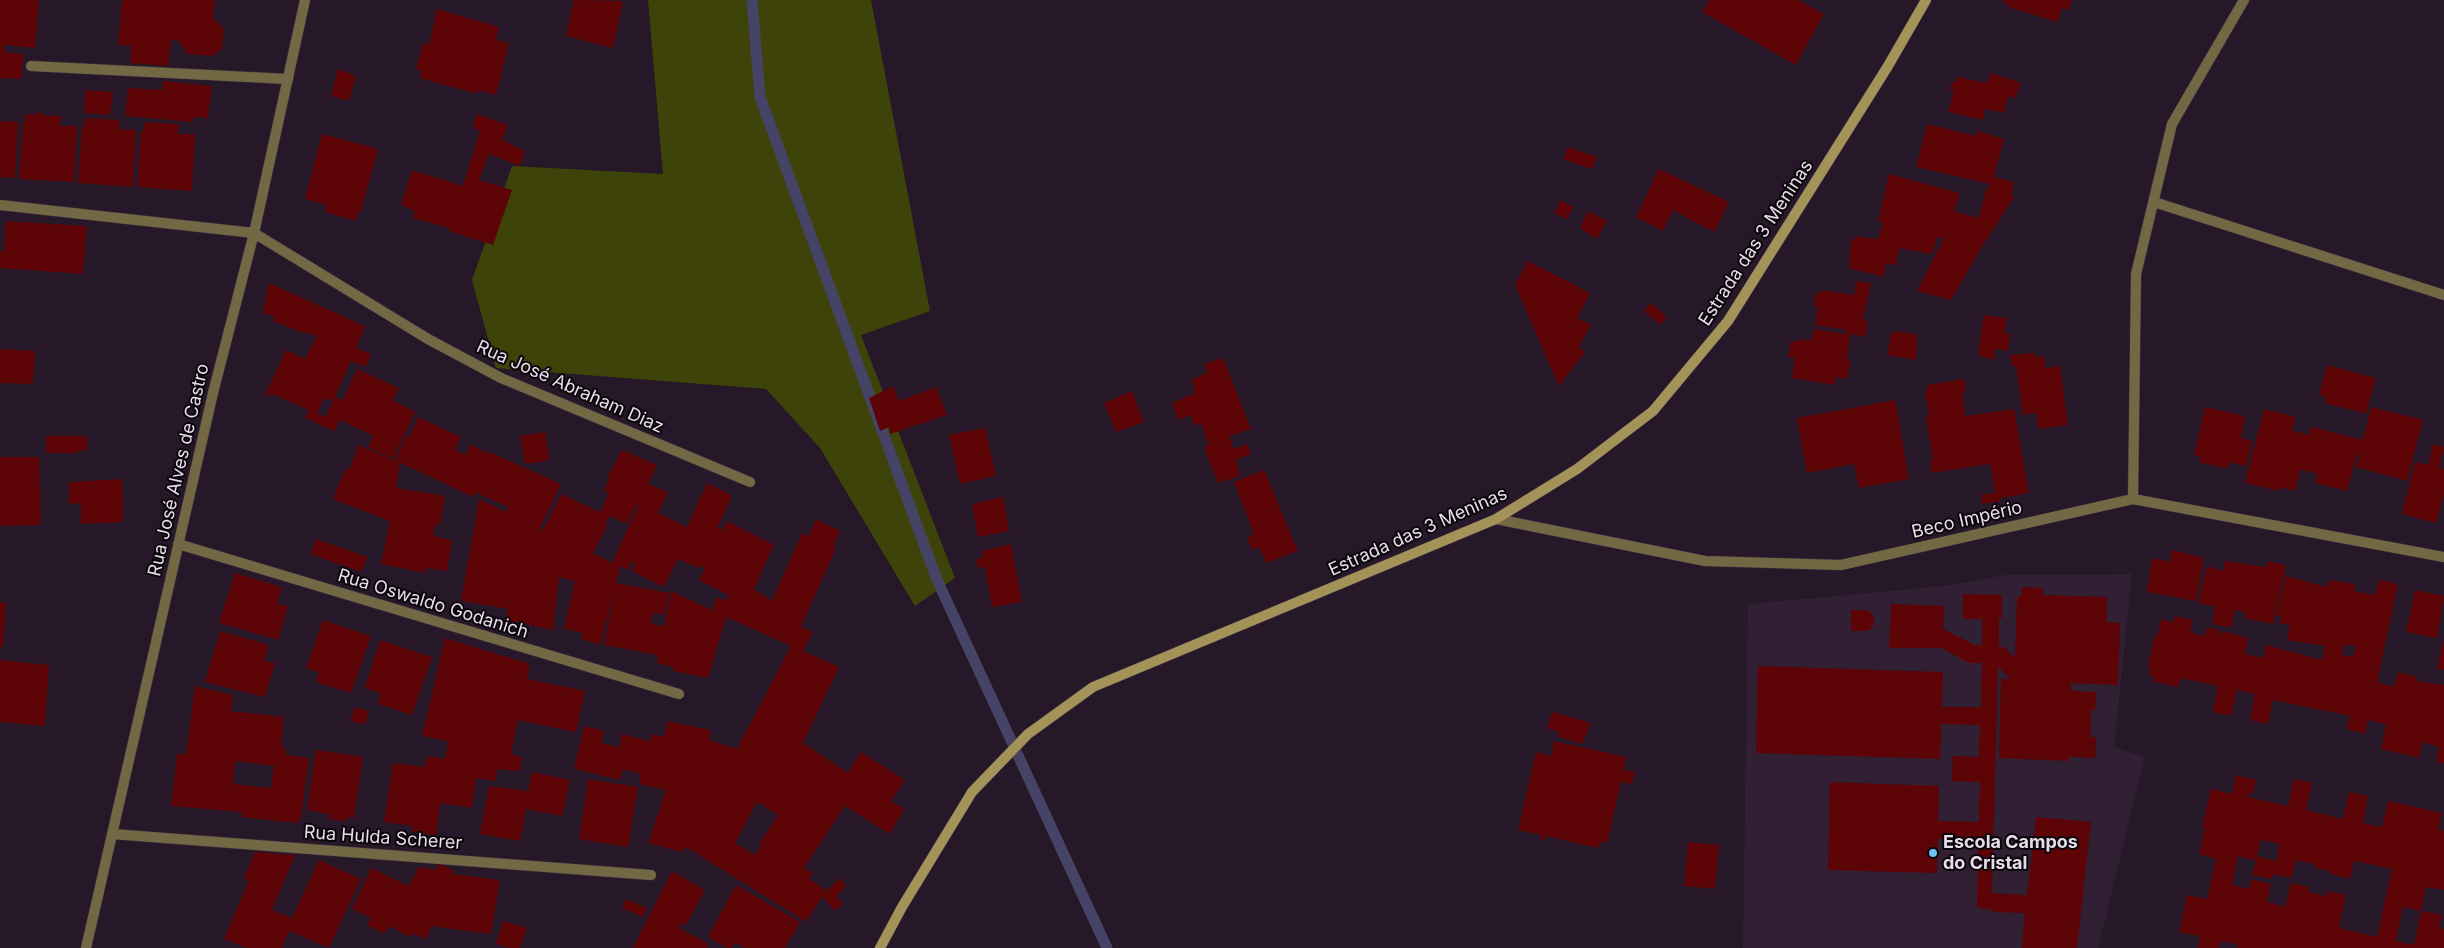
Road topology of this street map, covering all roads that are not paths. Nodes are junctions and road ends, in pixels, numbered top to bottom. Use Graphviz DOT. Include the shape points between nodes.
graph roads {
  1 [pos="305,0"];
  2 [pos="1926,0"];
  3 [pos="2244,0"];
  4 [pos="31,66"];
  5 [pos="288,79"];
  6 [pos="2154,202"];
  7 [pos="0,205"];
  8 [pos="254,233"];
  9 [pos="2444,295"];
  10 [pos="750,482"];
  11 [pos="2133,499"];
  12 [pos="1496,519"];
  13 [pos="178,544"];
  14 [pos="2444,557"];
  15 [pos="678,694"];
  16 [pos="112,834"];
  17 [pos="651,875"];
  18 [pos="86,948"];
  19 [pos="880,948"];
  1 -- 5 [label="street, Rua José Alves de Castro"];
  2 -- 12 [label="main road, Estrada das 3 Meninas" via="1728,320 1659,404 1577,469"];
  3 -- 6 [label="street" via="2172,124"];
  4 -- 5 [label="street"];
  5 -- 8 [label="street, Rua José Alves de Castro"];
  6 -- 9 [label="street"];
  6 -- 11 [label="street" via="2136,274"];
  7 -- 8 [label="street"];
  8 -- 10 [label="street, Rua José Abraham Diaz" via="428,339 501,378"];
  8 -- 13 [label="street, Rua José Alves de Castro"];
  11 -- 12 [label="street, Beco Império" via="1841,565 1705,561"];
  11 -- 14 [label="street, Beco Império"];
  12 -- 19 [label="main road, Estrada das 3 Meninas" via="1093,687 1028,734 972,792"];
  13 -- 15 [label="street, Rua Oswaldo Godanich"];
  13 -- 16 [label="street, Rua José Alves de Castro"];
  16 -- 17 [label="street, Rua Hulda Scherer"];
  16 -- 18 [label="street, Rua José Alves de Castro"];
}
